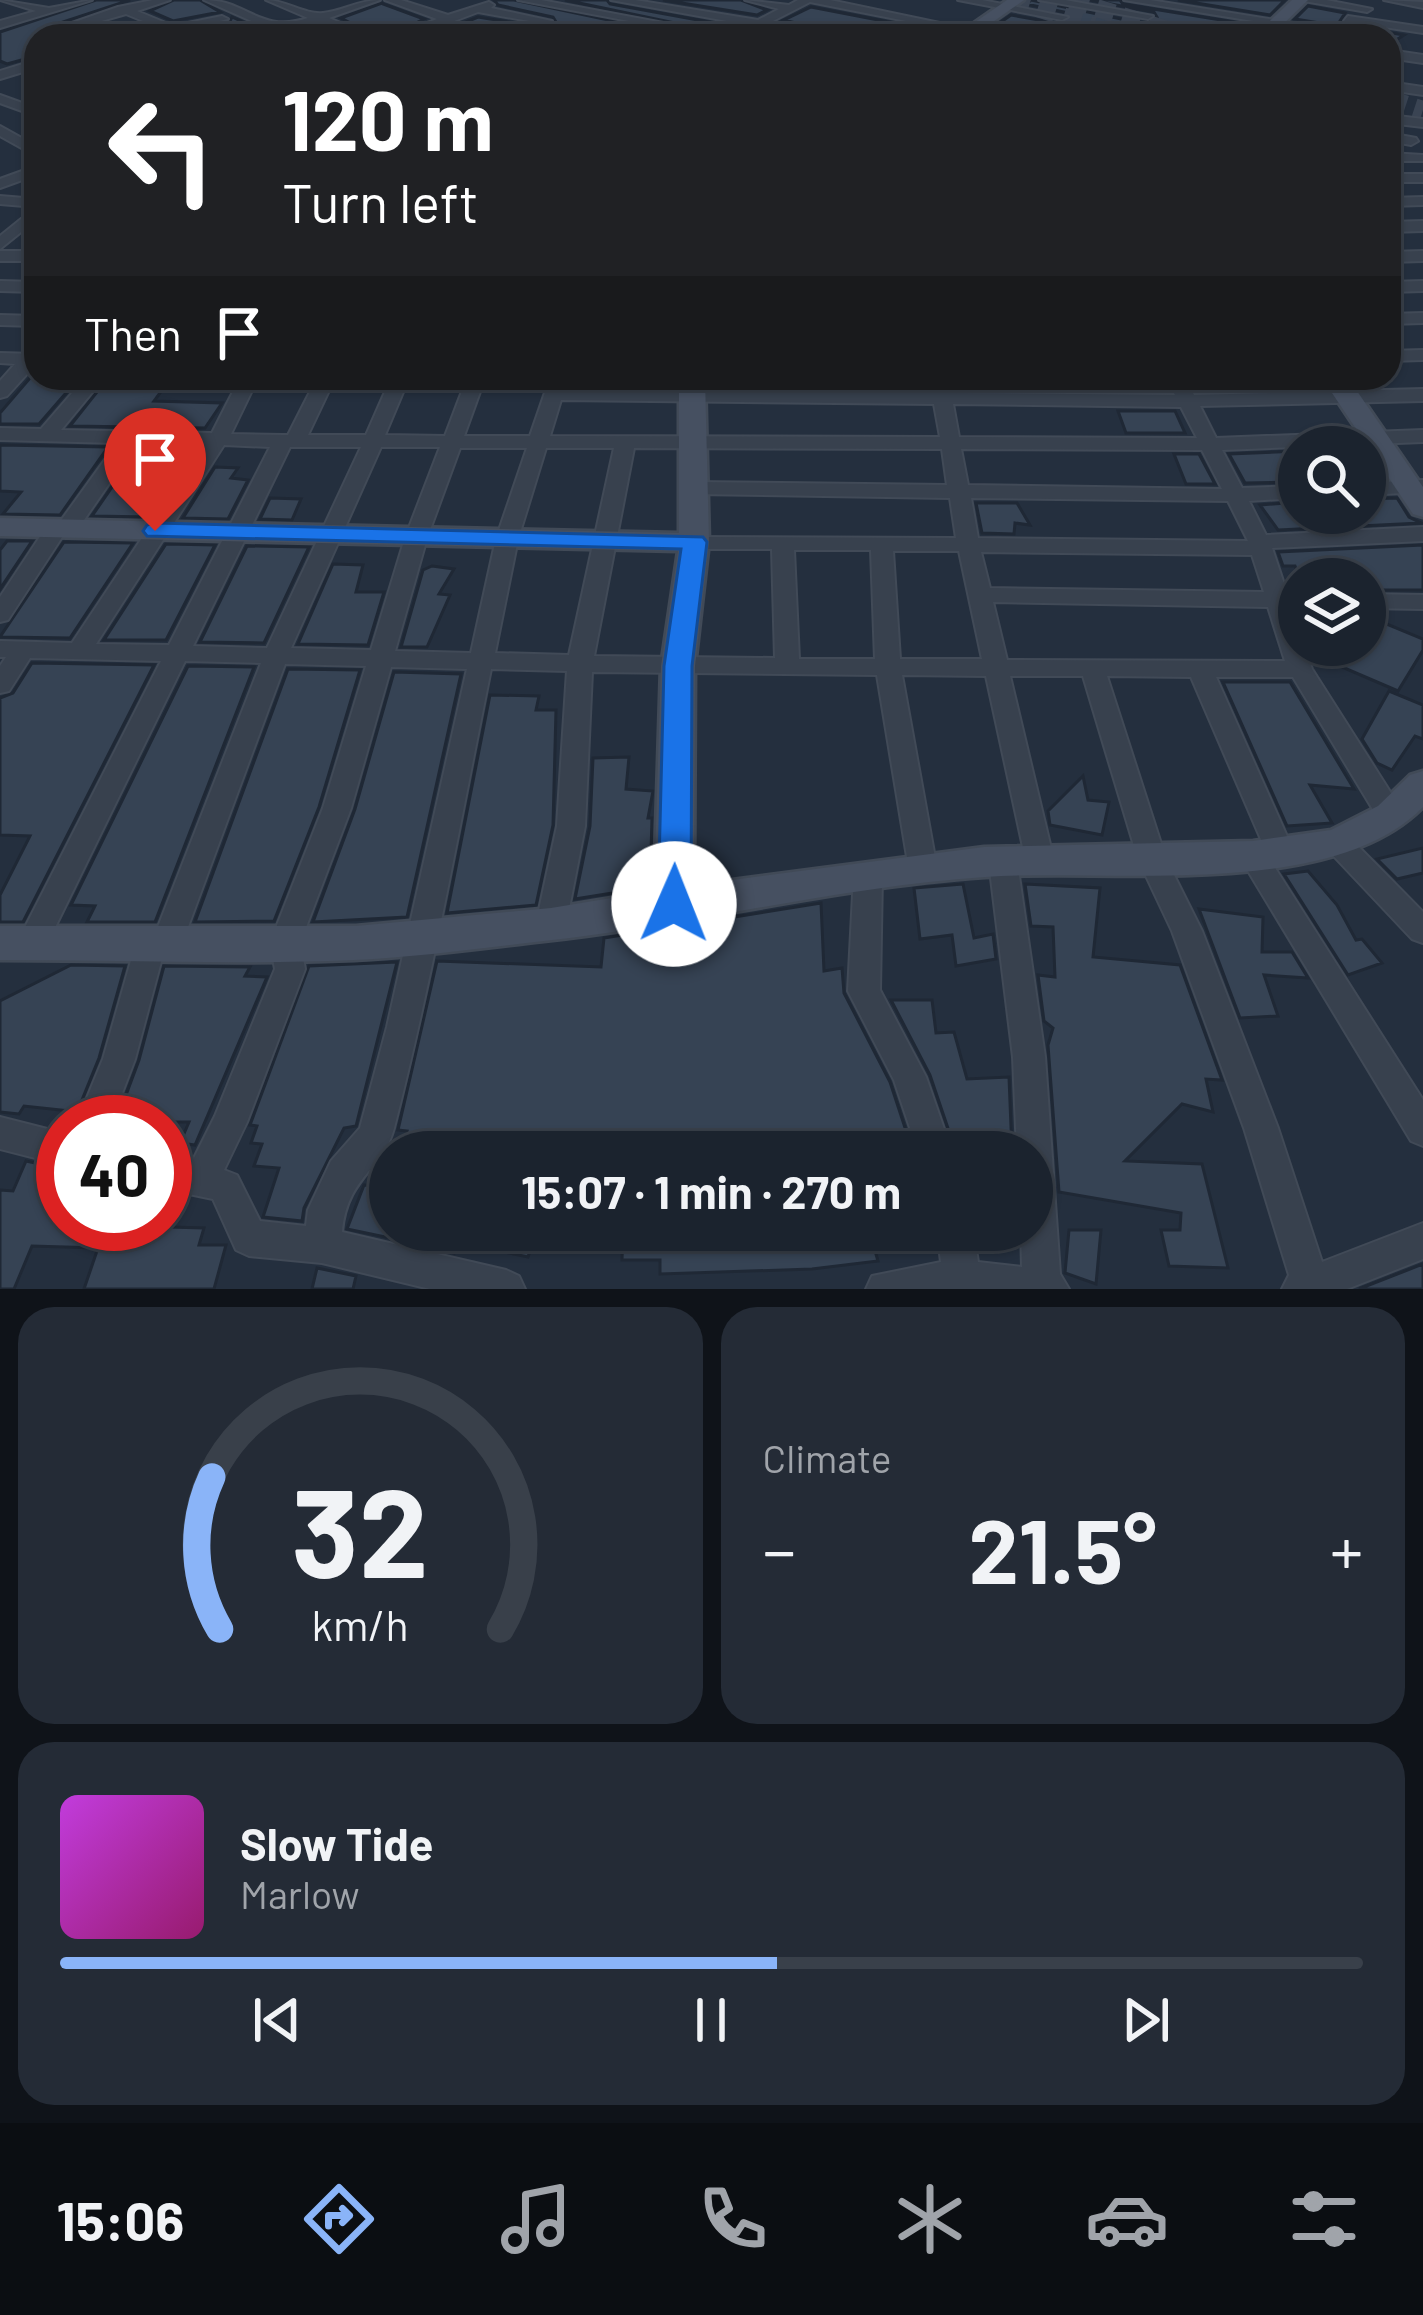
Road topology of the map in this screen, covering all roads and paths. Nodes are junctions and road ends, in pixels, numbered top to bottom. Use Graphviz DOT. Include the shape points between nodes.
graph roads {
  1 [pos="86,0"];
  2 [pos="165,0"];
  3 [pos="209,0"];
  4 [pos="272,0"];
  5 [pos="328,0"];
  6 [pos="375,0"];
  7 [pos="390,0"];
  8 [pos="523,0"];
  9 [pos="616,0"];
  10 [pos="706,0"];
  11 [pos="750,0"];
  12 [pos="880,0"];
  13 [pos="963,0"];
  14 [pos="1045,0"];
  15 [pos="1129,0"];
  16 [pos="1220,0"];
  17 [pos="1389,0"];
  18 [pos="485,3"];
  19 [pos="7,4"];
  20 [pos="797,5"];
  21 [pos="1423,5"];
  22 [pos="124,10"];
  23 [pos="356,10"];
  24 [pos="49,11"];
  25 [pos="226,15"];
  26 [pos="376,16"];
  27 [pos="1423,17"];
  28 [pos="319,20"];
  29 [pos="1281,20"];
  30 [pos="88,21"];
  31 [pos="441,21"];
  32 [pos="986,22"];
  33 [pos="78,24"];
  34 [pos="154,24"];
  35 [pos="194,24"];
  36 [pos="230,24"];
  37 [pos="261,24"];
  38 [pos="305,24"];
  39 [pos="330,24"];
  40 [pos="433,24"];
  41 [pos="455,24"];
  42 [pos="565,24"];
  43 [pos="662,24"];
  44 [pos="758,24"];
  45 [pos="1338,24"];
  46 [pos="0,26"];
  47 [pos="0,170"];
  48 [pos="23,175"];
  49 [pos="8,228"];
  50 [pos="0,244"];
  51 [pos="24,367"];
  52 [pos="84,390"];
  53 [pos="243,390"];
  54 [pos="319,390"];
  55 [pos="395,390"];
  56 [pos="471,390"];
  57 [pos="555,390"];
  58 [pos="691,390"];
  59 [pos="942,390"];
  60 [pos="962,390"];
  61 [pos="1182,390"];
  62 [pos="1317,390"];
  63 [pos="1342,390"];
  64 [pos="1364,390"];
  65 [pos="0,392"];
  66 [pos="1423,395"];
  67 [pos="1188,401"];
  68 [pos="1366,426"];
  69 [pos="0,434"];
  70 [pos="47,434"];
  71 [pos="132,436"];
  72 [pos="1423,436"];
  73 [pos="219,438"];
  74 [pos="1386,438"];
  75 [pos="693,440"];
  76 [pos="290,441"];
  77 [pos="376,441"];
  78 [pos="452,441"];
  79 [pos="626,441"];
  80 [pos="538,442"];
  81 [pos="1278,442"];
  82 [pos="953,443"];
  83 [pos="1210,444"];
  84 [pos="1386,453"];
  85 [pos="694,488"];
  86 [pos="1386,491"];
  87 [pos="960,493"];
  88 [pos="1278,493"];
  89 [pos="1418,494"];
  90 [pos="1236,495"];
  91 [pos="0,527"];
  92 [pos="62,528"];
  93 [pos="155,531"];
  94 [pos="240,533"];
  95 [pos="1423,534"];
  96 [pos="332,535"];
  97 [pos="416,538"];
  98 [pos="507,539"];
  99 [pos="606,541"];
  100 [pos="694,542"];
  101 [pos="783,542"];
  102 [pos="882,543"];
  103 [pos="968,543"];
  104 [pos="1260,545"];
  105 [pos="1278,580"];
  106 [pos="979,595"];
  107 [pos="1278,599"];
  108 [pos="1386,601"];
  109 [pos="1423,602"];
  110 [pos="0,615"];
  111 [pos="12,649"];
  112 [pos="79,651"];
  113 [pos="174,654"];
  114 [pos="276,656"];
  115 [pos="382,659"];
  116 [pos="479,661"];
  117 [pos="580,663"];
  118 [pos="678,666"];
  119 [pos="787,666"];
  120 [pos="1092,666"];
  121 [pos="1299,666"];
  122 [pos="888,667"];
  123 [pos="994,667"];
  124 [pos="1300,669"];
  125 [pos="1201,671"];
  126 [pos="0,685"];
  127 [pos="1412,801"];
  128 [pos="1338,843"];
  129 [pos="1267,854"];
  130 [pos="1152,859"];
  131 [pos="1021,862"];
  132 [pos="923,869"];
  133 [pos="868,875"];
  134 [pos="674,904"];
  135 [pos="551,924"];
  136 [pos="1423,931"];
  137 [pos="419,938"];
  138 [pos="16,943"];
  139 [pos="159,943"];
  140 [pos="285,943"];
  141 [pos="105,1095"];
  142 [pos="1423,1130"];
  143 [pos="928,1131"];
  144 [pos="0,1133"];
  145 [pos="36,1142"];
  146 [pos="192,1177"];
  147 [pos="202,1178"];
  148 [pos="1423,1241"];
  149 [pos="322,1245"];
  150 [pos="958,1251"];
  151 [pos="962,1278"];
  152 [pos="1306,1287"];
  153 [pos="1046,1288"];
  154 [pos="506,1289"];
  155 [pos="885,1289"];
  1 -- 22 [label="street"];
  1 -- 24 [label="street"];
  2 -- 22 [label="street"];
  3 -- 25 [label="street"];
  4 -- 28 [label="street"];
  5 -- 23 [label="street"];
  6 -- 23 [label="street"];
  7 -- 31 [label="street"];
  8 -- 43 [label="street"];
  9 -- 44 [label="street"];
  10 -- 20 [label="street"];
  11 -- 20 [label="street"];
  12 -- 32 [label="street"];
  13 -- 32 [label="street"];
  14 -- 29 [label="street"];
  15 -- 29 [label="street"];
  16 -- 29 [label="street"];
  17 -- 21 [label="street"];
  18 -- 31 [label="street"];
  18 -- 42 [label="street"];
  19 -- 24 [label="street"];
  20 -- 32 [label="street"];
  20 -- 44 [label="street"];
  22 -- 30 [label="street"];
  22 -- 34 [label="street"];
  23 -- 26 [label="street"];
  23 -- 28 [label="street"];
  24 -- 30 [label="street"];
  24 -- 46 [label="street"];
  25 -- 35 [label="street"];
  25 -- 36 [label="street"];
  25 -- 37 [label="street"];
  27 -- 29 [label="street"];
  28 -- 38 [label="street"];
  28 -- 39 [label="street"];
  29 -- 45 [label="street"];
  30 -- 33 [label="street"];
  31 -- 40 [label="street"];
  31 -- 41 [label="street"];
  47 -- 48 [label="street"];
  49 -- 50 [label="street"];
  51 -- 65 [label="street"];
  52 -- 70 [label="street"];
  53 -- 73 [label="street"];
  54 -- 76 [label="street"];
  55 -- 77 [label="street"];
  56 -- 78 [label="street"];
  57 -- 80 [label="street"];
  58 -- 75 [label="street"];
  59 -- 82 [label="street"];
  60 -- 67 [label="street"];
  61 -- 67 [label="street"];
  62 -- 67 [label="street"];
  63 -- 68 [label="street"];
  64 -- 66 [label="street"];
  67 -- 83 [label="street"];
  69 -- 70 [label="street"];
  70 -- 71 [label="street"];
  71 -- 73 [label="street"];
  71 -- 92 [label="street"];
  72 -- 74 [label="street"];
  73 -- 76 [label="street"];
  73 -- 93 [label="street"];
  75 -- 79 [label="street"];
  75 -- 82 [label="street"];
  75 -- 85 [label="street"];
  76 -- 77 [label="street"];
  76 -- 94 [label="street"];
  77 -- 78 [label="street"];
  77 -- 96 [label="street"];
  78 -- 80 [label="street"];
  78 -- 97 [label="street"];
  79 -- 80 [label="street"];
  79 -- 99 [label="street"];
  80 -- 98 [label="street"];
  81 -- 83 [label="street"];
  82 -- 83 [label="street"];
  82 -- 87 [label="street"];
  83 -- 90 [label="street"];
  84 -- 89 [label="street"];
  85 -- 87 [label="street"];
  85 -- 100 [label="street"];
  86 -- 89 [label="street"];
  87 -- 90 [label="street"];
  87 -- 103 [label="street"];
  88 -- 90 [label="street"];
  90 -- 104 [label="street"];
  91 -- 92 [label="street"];
  92 -- 93 [label="street"];
  92 -- 110 [label="street"];
  93 -- 94 [label="street"];
  93 -- 112 [label="street"];
  94 -- 96 [label="street"];
  94 -- 113 [label="street"];
  95 -- 104 [label="street"];
  96 -- 97 [label="street"];
  96 -- 114 [label="street"];
  97 -- 98 [label="street"];
  97 -- 115 [label="street"];
  98 -- 99 [label="street"];
  98 -- 116 [label="street"];
  99 -- 100 [label="street"];
  99 -- 117 [label="street"];
  100 -- 101 [label="street"];
  100 -- 118 [label="street"];
  101 -- 102 [label="street"];
  101 -- 119 [label="street"];
  102 -- 103 [label="street"];
  102 -- 122 [label="street"];
  103 -- 104 [label="street"];
  103 -- 106 [label="street"];
  104 -- 105 [label="street"];
  106 -- 107 [label="street"];
  106 -- 123 [label="street"];
  108 -- 109 [label="street"];
  111 -- 112 [label="street"];
  111 -- 126 [label="street"];
  112 -- 113 [label="street"];
  113 -- 114 [label="street"];
  113 -- 138 [label="street"];
  114 -- 115 [label="street"];
  114 -- 139 [label="street"];
  115 -- 116 [label="street"];
  115 -- 140 [label="street"];
  116 -- 117 [label="street"];
  116 -- 137 [label="street"];
  117 -- 118 [label="street"];
  117 -- 135 [label="street" via="571,826"];
  118 -- 119 [label="street"];
  118 -- 134 [label="street"];
  119 -- 122 [label="street"];
  120 -- 123 [label="street"];
  120 -- 125 [label="street"];
  120 -- 130 [label="street"];
  121 -- 124 [label="street"];
  122 -- 123 [label="street"];
  122 -- 132 [label="street"];
  123 -- 131 [label="street"];
  124 -- 125 [label="street"];
  124 -- 127 [label="street"];
  125 -- 129 [label="street"];
  127 -- 128 [label="street"];
  128 -- 129 [label="street"];
  128 -- 136 [label="street"];
  129 -- 130 [label="street"];
  129 -- 142 [label="street"];
  130 -- 131 [label="street"];
  130 -- 152 [label="street" via="1253,1106"];
  131 -- 132 [label="street"];
  131 -- 153 [label="street"];
  132 -- 133 [label="street"];
  133 -- 134 [label="street"];
  133 -- 143 [label="street" via="865,991"];
  134 -- 135 [label="street"];
  135 -- 137 [label="street"];
  137 -- 140 [label="street"];
  137 -- 149 [label="street" via="375,1136 343,1173"];
  138 -- 139 [label="street"];
  139 -- 140 [label="street"];
  139 -- 141 [label="street"];
  140 -- 147 [label="street" via="290,970"];
  144 -- 145 [label="street"];
  146 -- 147 [label="street"];
  147 -- 149 [label="street" via="225,1187 249,1238"];
  148 -- 152 [label="street"];
  149 -- 154 [label="street"];
  150 -- 151 [label="street"];
  151 -- 153 [label="street"];
  151 -- 155 [label="street"];
}
